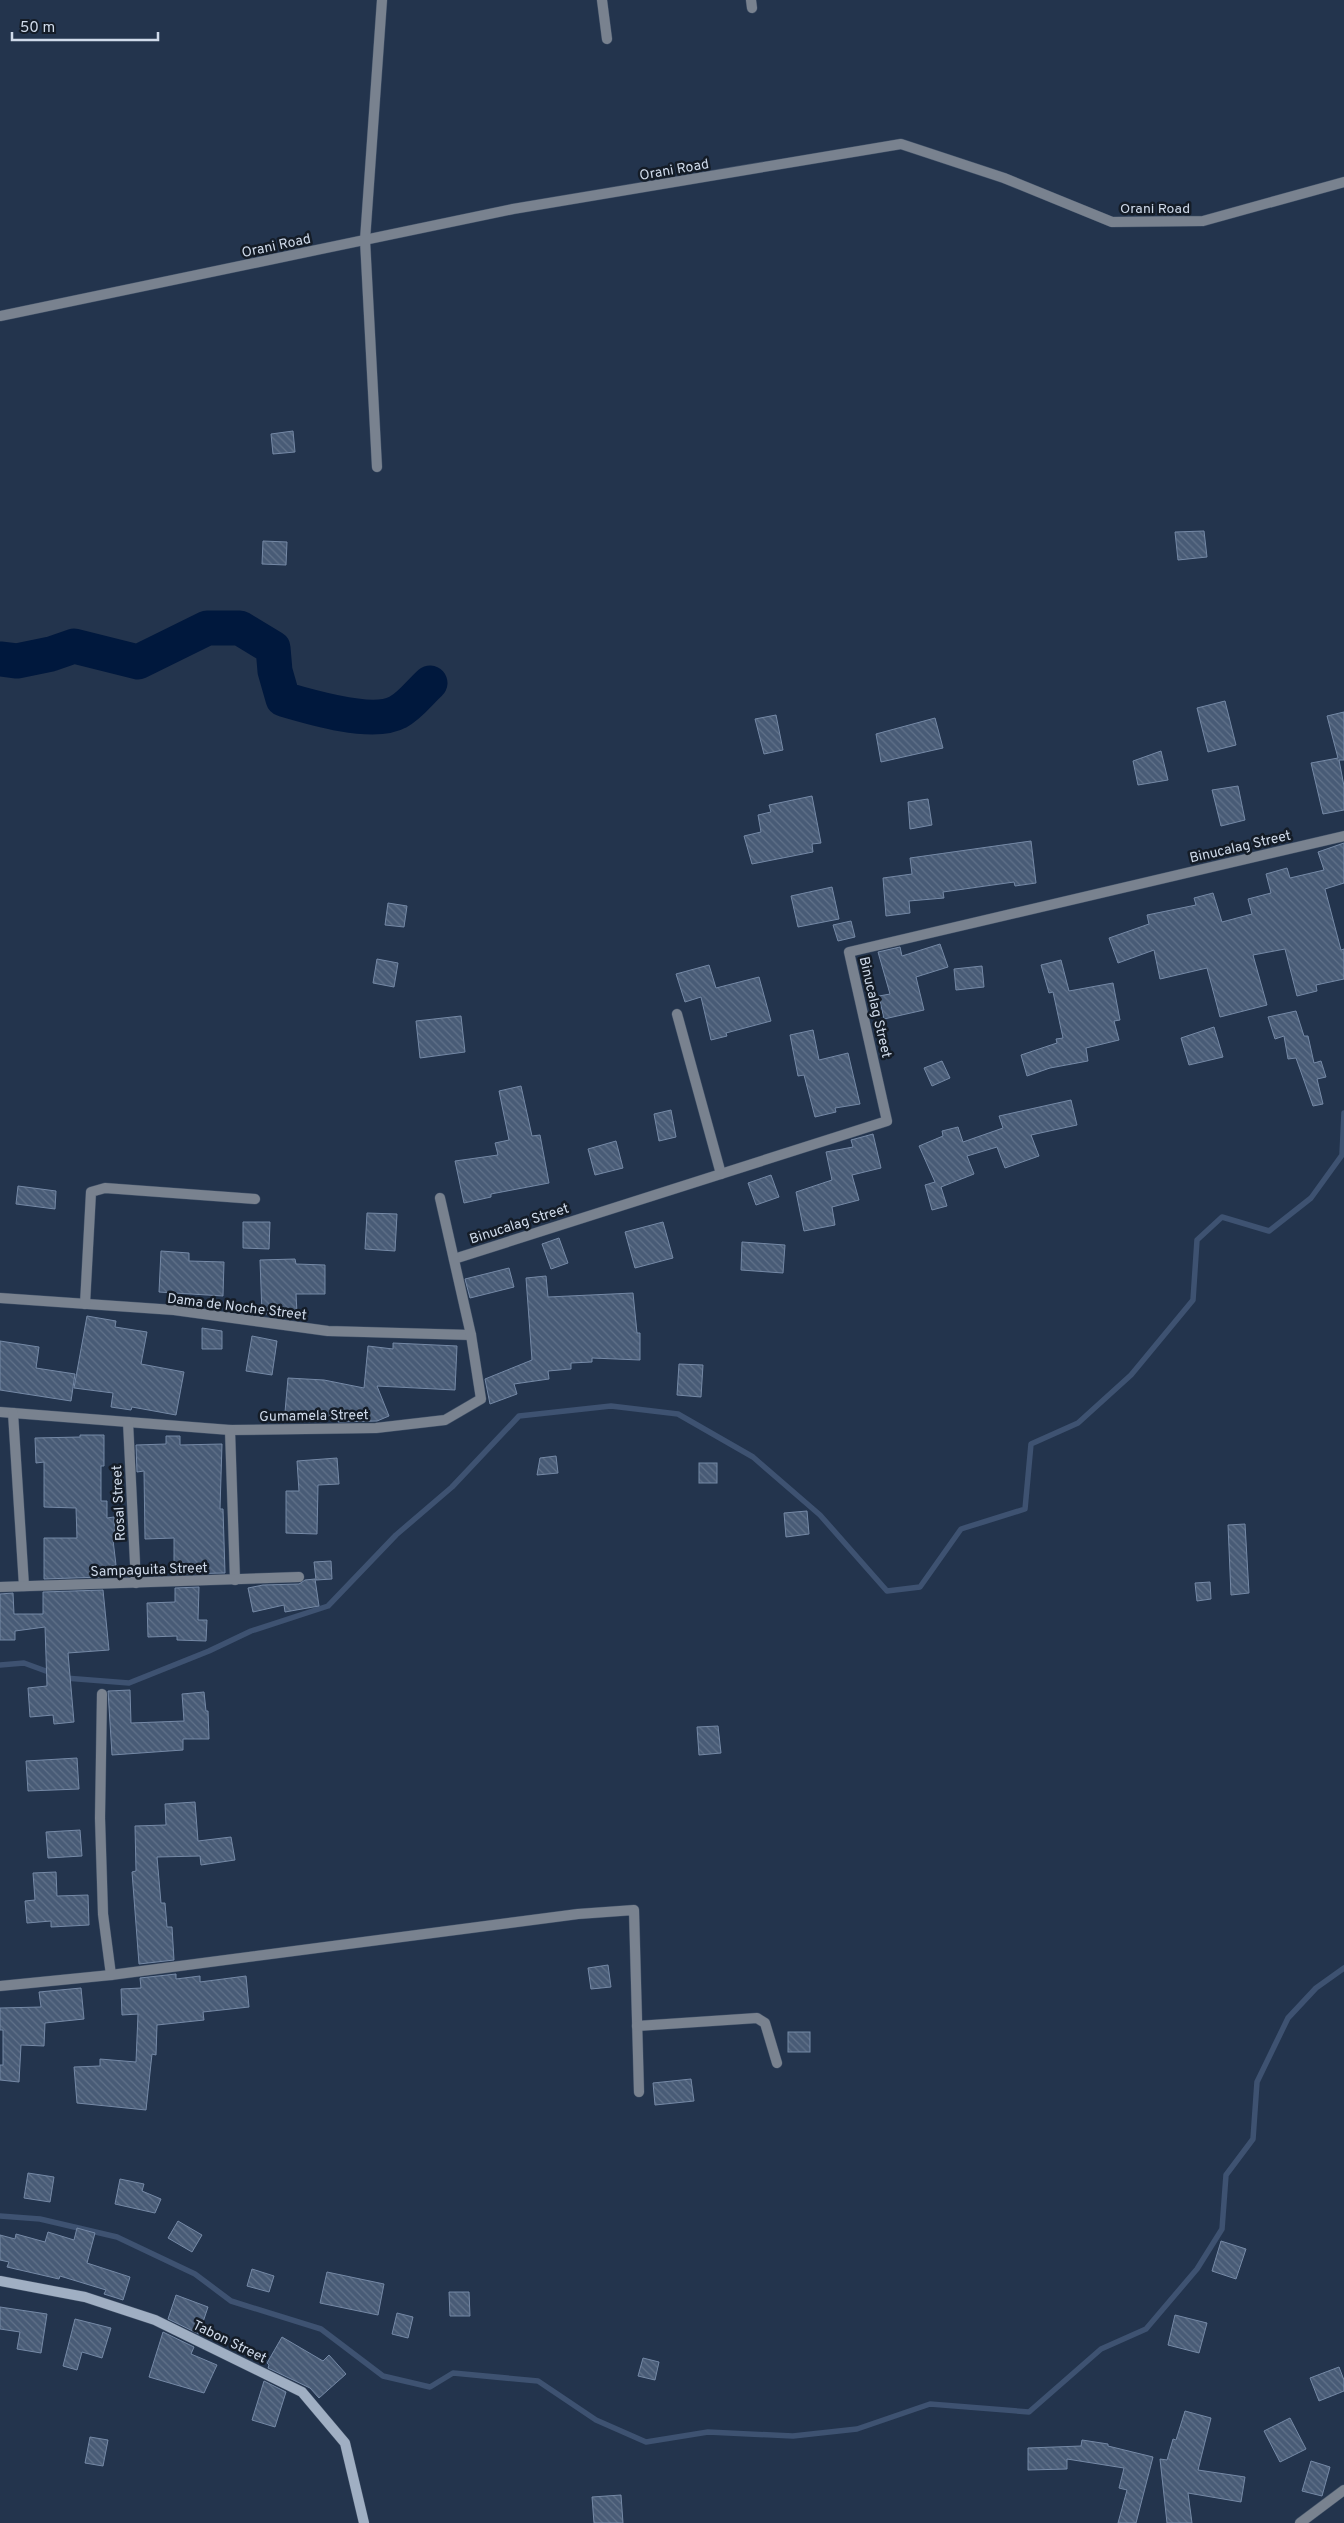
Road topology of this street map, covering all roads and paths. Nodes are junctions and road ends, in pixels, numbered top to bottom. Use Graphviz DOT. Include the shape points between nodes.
graph roads {
  1 [pos="382,0"];
  2 [pos="602,0"];
  3 [pos="607,40"];
  4 [pos="1344,182"];
  5 [pos="366,240"];
  6 [pos="0,316"];
  7 [pos="376,467"];
  8 [pos="1344,836"];
  9 [pos="676,1014"];
  10 [pos="721,1174"];
  11 [pos="440,1198"];
  12 [pos="255,1199"];
  13 [pos="454,1259"];
  14 [pos="0,1298"];
  15 [pos="86,1304"];
  16 [pos="471,1335"];
  17 [pos="0,1412"];
  18 [pos="13,1413"];
  19 [pos="128,1422"];
  20 [pos="230,1430"];
  21 [pos="299,1577"];
  22 [pos="235,1580"];
  23 [pos="136,1583"];
  24 [pos="24,1586"];
  25 [pos="0,1587"];
  26 [pos="102,1694"];
  27 [pos="111,1975"];
  28 [pos="0,1986"];
  29 [pos="638,2026"];
  30 [pos="777,2063"];
  31 [pos="639,2092"];
  32 [pos="0,2281"];
  33 [pos="1344,2490"];
  34 [pos="364,2523"];
  35 [pos="1300,2523"];
  1 -- 5 [label="street"];
  2 -- 3 [label="street"];
  4 -- 5 [label="street, Orani Road" via="1203,221 1112,222 1004,178 901,144 513,209"];
  5 -- 6 [label="street, Orani Road"];
  5 -- 7 [label="street"];
  8 -- 10 [label="street, Binucalag Street" via="849,952 887,1121"];
  9 -- 10 [label="street"];
  10 -- 13 [label="street, Binucalag Street"];
  11 -- 13 [label="street, Gumamela Street"];
  12 -- 15 [label="street" via="105,1188 91,1192"];
  13 -- 16 [label="street, Gumamela Street"];
  14 -- 15 [label="street, Dama de Noche Street"];
  15 -- 16 [label="street, Dama de Noche Street" via="174,1310 328,1332"];
  16 -- 20 [label="street, Gumamela Street" via="481,1399 445,1420 376,1428"];
  17 -- 18 [label="street, Gumamela Street"];
  18 -- 19 [label="street, Gumamela Street"];
  18 -- 24 [label="street"];
  19 -- 20 [label="street, Gumamela Street"];
  19 -- 23 [label="street, Rosal Street"];
  20 -- 22 [label="street"];
  21 -- 22 [label="street, Sampaguita Street"];
  22 -- 23 [label="street, Sampaguita Street"];
  23 -- 24 [label="street, Sampaguita Street"];
  24 -- 25 [label="street, Sampaguita Street"];
  26 -- 27 [label="street" via="100,1818 103,1914"];
  27 -- 28 [label="street"];
  27 -- 29 [label="street" via="578,1914 634,1910"];
  29 -- 30 [label="street" via="757,2018 766,2022"];
  29 -- 31 [label="street"];
  32 -- 34 [label="street, Tabon Street" via="85,2297 155,2320 302,2392 344,2443"];
  33 -- 35 [label="street"];
}
